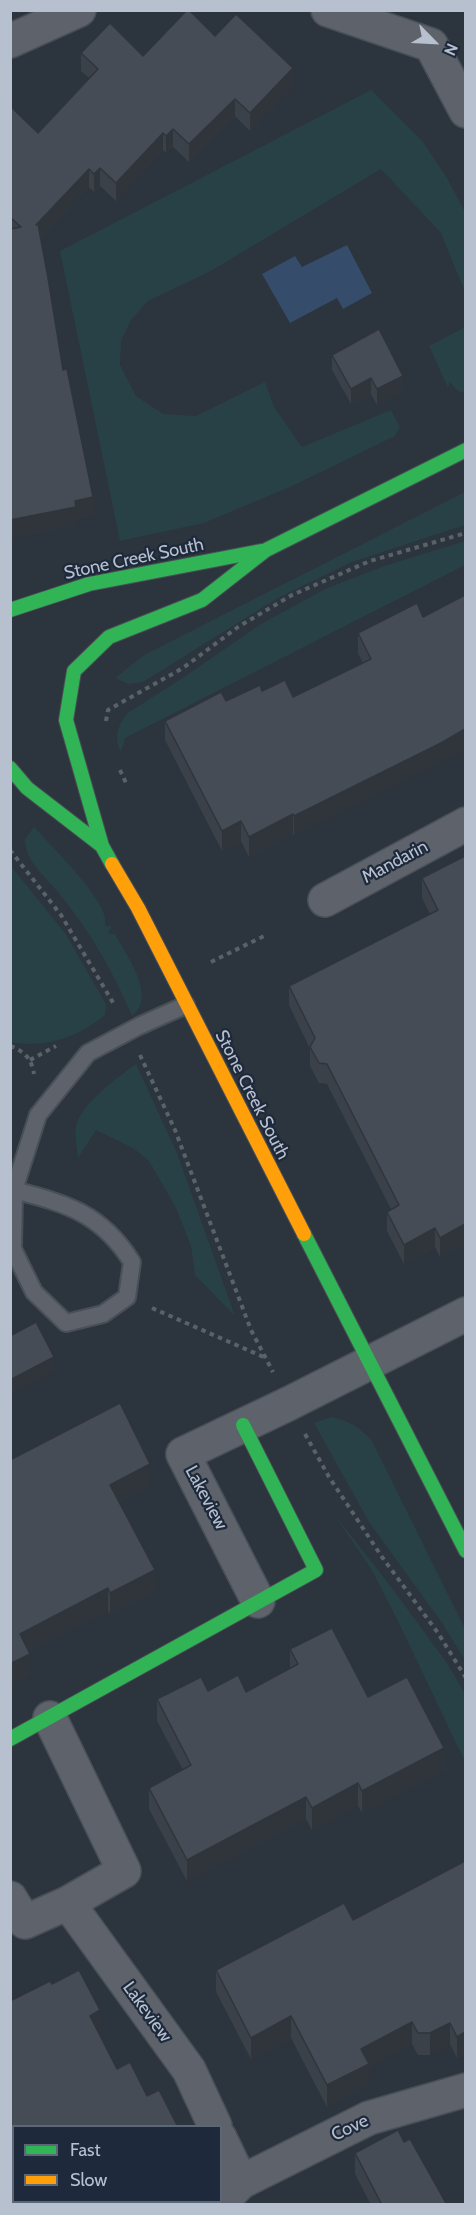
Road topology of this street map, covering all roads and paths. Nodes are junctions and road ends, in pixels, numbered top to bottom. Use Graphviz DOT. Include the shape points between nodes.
graph roads {
  1 [pos="79,10"];
  2 [pos="328,10"];
  3 [pos="10,41"];
  4 [pos="465,111"];
  5 [pos="465,450"];
  6 [pos="465,533"];
  7 [pos="266,550"];
  8 [pos="10,609"];
  9 [pos="104,729"];
  10 [pos="116,764"];
  11 [pos="10,768"];
  12 [pos="126,783"];
  13 [pos="465,824"];
  14 [pos="102,846"];
  15 [pos="10,850"];
  16 [pos="325,900"];
  17 [pos="264,936"];
  18 [pos="211,962"];
  19 [pos="186,1005"];
  20 [pos="119,1013"];
  21 [pos="10,1046"];
  22 [pos="145,1062"];
  23 [pos="34,1079"];
  24 [pos="14,1190"];
  25 [pos="127,1297"];
  26 [pos="465,1314"];
  27 [pos="266,1358"];
  28 [pos="369,1362"];
  29 [pos="274,1374"];
  30 [pos="243,1425"];
  31 [pos="301,1426"];
  32 [pos="465,1551"];
  33 [pos="258,1601"];
  34 [pos="465,1678"];
  35 [pos="50,1718"];
  36 [pos="10,1739"];
  37 [pos="10,1898"];
  38 [pos="68,1903"];
  39 [pos="465,2090"];
  40 [pos="214,2125"];
  41 [pos="222,2149"];
  42 [pos="230,2193"];
  1 -- 3 [label="street"];
  2 -- 4 [label="street" via="431,45"];
  5 -- 7 [label="street, Stone Creek South"];
  6 -- 9 [label="path" via="370,561 292,595 238,627 183,668 108,710"];
  7 -- 8 [label="street, Stone Creek South" via="89,584"];
  7 -- 14 [label="street, Stone Creek South" via="202,600 109,637 74,671 66,720"];
  10 -- 12 [label="path"];
  11 -- 14 [label="street, Stone Creek South" via="33,792"];
  13 -- 16 [label="street, Mandarin"];
  14 -- 19 [label="street, Stone Creek South"];
  15 -- 20 [label="path" via="61,915"];
  17 -- 18 [label="path"];
  19 -- 24 [label="lane" via="88,1053 38,1115"];
  19 -- 28 [label="street, Stone Creek South"];
  21 -- 23 [label="path" via="30,1060"];
  22 -- 27 [label="path" via="251,1330"];
  24 -- 25 [label="lane" via="79,1210 119,1242 132,1262"];
  24 -- 25 [label="lane" via="13,1250 34,1292 66,1323 103,1314"];
  25 -- 27 [label="path"];
  26 -- 28 [label="street, Lakeview"];
  27 -- 29 [label="path"];
  28 -- 30 [label="street, Lakeview"];
  28 -- 32 [label="street, Stone Creek South"];
  30 -- 33 [label="street" via="316,1569"];
  30 -- 33 [label="street, Lakeview" via="183,1454"];
  31 -- 34 [label="path" via="362,1527 438,1633"];
  33 -- 35 [label="street"];
  35 -- 36 [label="street"];
  35 -- 38 [label="street" via="124,1871"];
  37 -- 38 [label="street" via="25,1922"];
  38 -- 40 [label="street, Lakeview" via="189,2070"];
  39 -- 42 [label="street, Cove" via="369,2118"];
  41 -- 42 [label="street"];
}
